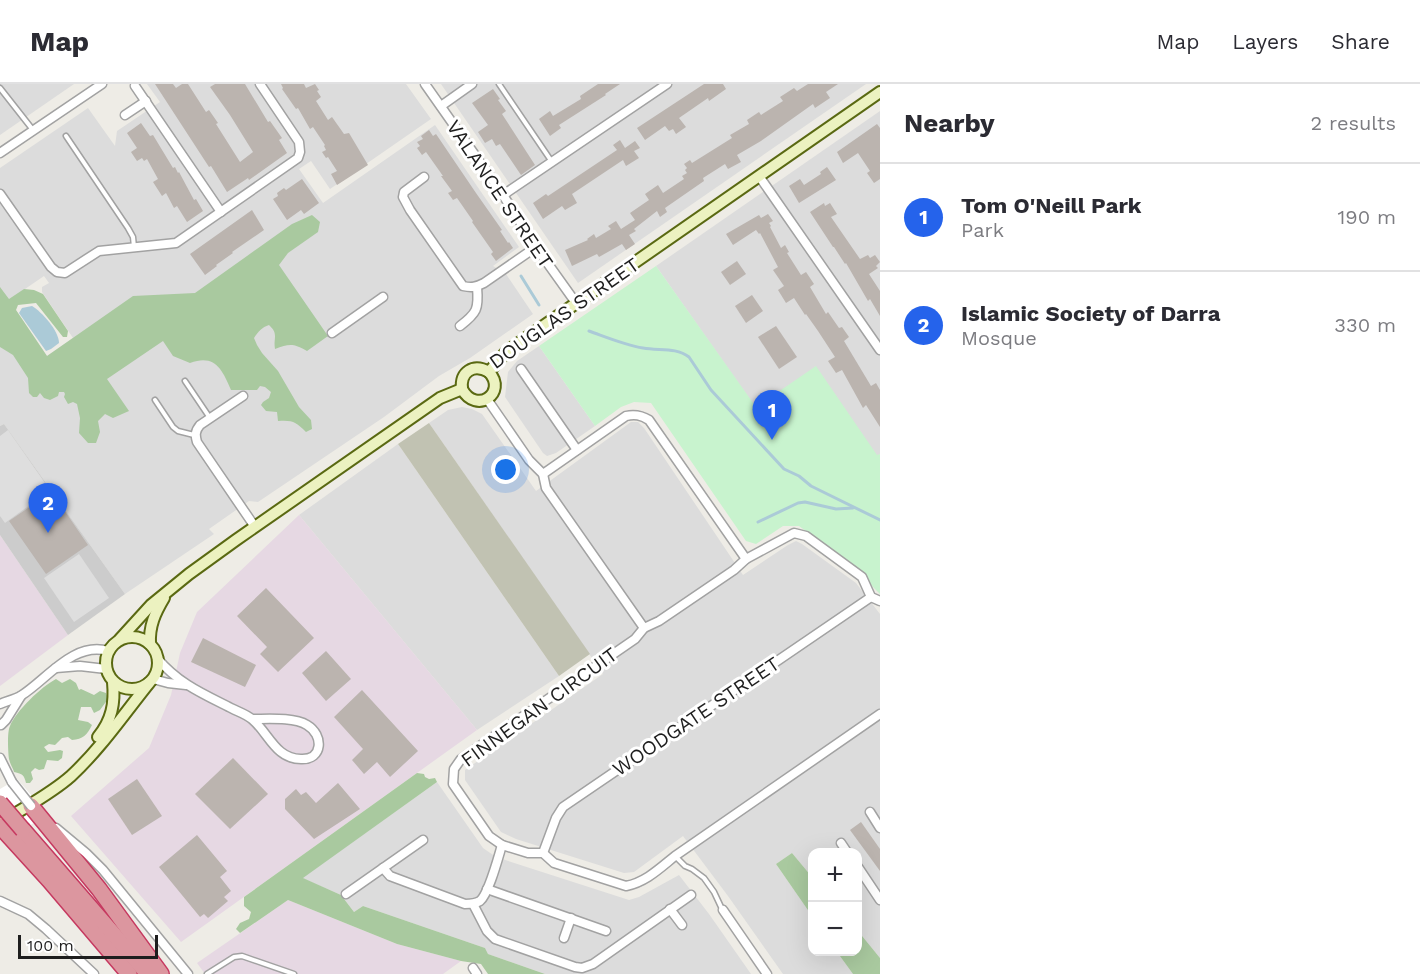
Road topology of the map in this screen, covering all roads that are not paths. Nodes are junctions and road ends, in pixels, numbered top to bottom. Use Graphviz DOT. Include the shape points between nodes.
graph roads {
  1 [pos="102,84"];
  2 [pos="260,84"];
  3 [pos="425,84"];
  4 [pos="472,84"];
  5 [pos="499,84"];
  6 [pos="667,84"];
  7 [pos="135,86"];
  8 [pos="0,88"];
  9 [pos="880,92"];
  10 [pos="146,101"];
  11 [pos="441,106"];
  12 [pos="125,115"];
  13 [pos="33,131"];
  14 [pos="66,136"];
  15 [pos="0,153"];
  16 [pos="552,162"];
  17 [pos="759,176"];
  18 [pos="424,177"];
  19 [pos="0,194"];
  20 [pos="503,195"];
  21 [pos="221,212"];
  22 [pos="536,247"];
  23 [pos="134,248"];
  24 [pos="477,287"];
  25 [pos="383,297"];
  26 [pos="576,303"];
  27 [pos="460,326"];
  28 [pos="332,333"];
  29 [pos="880,350"];
  30 [pos="521,369"];
  31 [pos="489,372"];
  32 [pos="185,381"];
  33 [pos="462,389"];
  34 [pos="243,396"];
  35 [pos="487,399"];
  36 [pos="155,400"];
  37 [pos="210,418"];
  38 [pos="195,435"];
  39 [pos="577,450"];
  40 [pos="543,474"];
  41 [pos="255,527"];
  42 [pos="746,559"];
  43 [pos="167,592"];
  44 [pos="871,597"];
  45 [pos="880,601"];
  46 [pos="644,628"];
  47 [pos="120,639"];
  48 [pos="150,644"];
  49 [pos="108,651"];
  50 [pos="157,658"];
  51 [pos="55,668"];
  52 [pos="106,669"];
  53 [pos="151,681"];
  54 [pos="113,682"];
  55 [pos="187,685"];
  56 [pos="21,696"];
  57 [pos="0,704"];
  58 [pos="880,714"];
  59 [pos="253,719"];
  60 [pos="0,726"];
  61 [pos="0,758"];
  62 [pos="0,803"];
  63 [pos="31,806"];
  64 [pos="870,812"];
  65 [pos="0,815"];
  66 [pos="42,818"];
  67 [pos="0,824"];
  68 [pos="880,828"];
  69 [pos="17,834"];
  70 [pos="423,840"];
  71 [pos="841,843"];
  72 [pos="502,845"];
  73 [pos="845,848"];
  74 [pos="543,853"];
  75 [pos="675,856"];
  76 [pos="383,868"];
  77 [pos="862,873"];
  78 [pos="487,889"];
  79 [pos="346,894"];
  80 [pos="691,895"];
  81 [pos="880,900"];
  82 [pos="0,902"];
  83 [pos="473,904"];
  84 [pos="670,909"];
  85 [pos="723,910"];
  86 [pos="571,918"];
  87 [pos="682,925"];
  88 [pos="606,931"];
  89 [pos="564,938"];
  90 [pos="94,974"];
  91 [pos="129,974"];
  92 [pos="148,974"];
  93 [pos="161,974"];
  94 [pos="188,974"];
  95 [pos="207,974"];
  96 [pos="294,974"];
  97 [pos="767,974"];
  1 -- 13 [label="street"];
  2 -- 21 [label="street" via="300,142 300,152 298,158"];
  3 -- 11 [label="street, VALANCE STREET"];
  4 -- 11 [label="street"];
  5 -- 16 [label="lane"];
  6 -- 16 [label="street"];
  7 -- 10 [label="street"];
  8 -- 13 [label="lane"];
  9 -- 17 [label="main road, DOUGLAS STREET"];
  10 -- 12 [label="street"];
  10 -- 21 [label="street"];
  11 -- 20 [label="street, VALANCE STREET"];
  13 -- 15 [label="street"];
  14 -- 23 [label="lane" via="128,228"];
  16 -- 20 [label="street"];
  17 -- 26 [label="main road, DOUGLAS STREET"];
  17 -- 29 [label="street"];
  18 -- 24 [label="street" via="404,192 404,201 463,286"];
  19 -- 23 [label="street" via="57,272 65,273 99,251"];
  20 -- 22 [label="street, VALANCE STREET"];
  21 -- 23 [label="street" via="176,243"];
  22 -- 24 [label="street"];
  22 -- 26 [label="street, VALANCE STREET"];
  24 -- 27 [label="street" via="475,312"];
  25 -- 28 [label="street"];
  26 -- 31 [label="main road, DOUGLAS STREET" via="506,352"];
  30 -- 39 [label="street"];
  31 -- 33 [label="main road, DOUGLAS STREET" via="477,368 469,371"];
  31 -- 35 [label="main road" via="495,386"];
  32 -- 37 [label="lane"];
  33 -- 35 [label="main road" via="472,400"];
  33 -- 41 [label="main road, DOUGLAS STREET" via="440,398"];
  34 -- 37 [label="street"];
  35 -- 40 [label="street"];
  36 -- 38 [label="lane" via="173,427"];
  37 -- 38 [label="street" via="196,429"];
  38 -- 41 [label="street"];
  39 -- 40 [label="street"];
  39 -- 42 [label="street" via="626,416 643,416"];
  40 -- 46 [label="street" via="546,488"];
  41 -- 43 [label="main road, DOUGLAS STREET"];
  42 -- 44 [label="street, FINNEGAN CIRCUIT" via="785,536 806,536 862,577"];
  42 -- 46 [label="street, FINNEGAN CIRCUIT"];
  43 -- 47 [label="main road, DOUGLAS STREET"];
  43 -- 48 [label="main road, DOUGLAS STREET" via="155,613"];
  44 -- 45 [label="street"];
  44 -- 74 [label="street, WOODGATE STREET" via="563,807"];
  46 -- 72 [label="street, FINNEGAN CIRCUIT" via="635,639 461,759 454,768 453,784 489,836"];
  47 -- 48 [label="main road" via="136,637"];
  47 -- 49 [label="main road"];
  48 -- 50 [label="main road"];
  49 -- 51 [label="street" via="100,648 74,655"];
  49 -- 52 [label="main road"];
  50 -- 53 [label="main road"];
  50 -- 55 [label="street"];
  51 -- 52 [label="street"];
  51 -- 56 [label="street"];
  52 -- 54 [label="main road"];
  53 -- 54 [label="main road" via="131,690"];
  53 -- 55 [label="street"];
  53 -- 67 [label="main road" via="92,756 69,778"];
  54 -- 65 [label="main road" via="114,705 109,719 87,751 66,773"];
  55 -- 59 [label="street"];
  56 -- 57 [label="street"];
  56 -- 60 [label="street"];
  58 -- 75 [label="street, FINNEGAN CIRCUIT"];
  59 -- 59 [label="street" via="306,723 317,735 318,749 306,759 288,757"];
  61 -- 63 [label="street, bridge"];
  62 -- 69 [label="highway, bridge"];
  63 -- 66 [label="highway"];
  64 -- 68 [label="street"];
  66 -- 93 [label="highway"];
  66 -- 94 [label="street" via="103,870"];
  67 -- 69 [label="highway"];
  69 -- 91 [label="highway" via="49,880"];
  69 -- 92 [label="highway"];
  70 -- 76 [label="street"];
  71 -- 73 [label="street"];
  72 -- 74 [label="street, FINNEGAN CIRCUIT"];
  72 -- 78 [label="street"];
  74 -- 75 [label="street, FINNEGAN CIRCUIT" via="554,863 626,886 644,880"];
  75 -- 85 [label="lane" via="704,878"];
  76 -- 79 [label="street"];
  76 -- 83 [label="street" via="390,876"];
  77 -- 81 [label="street"];
  78 -- 83 [label="street"];
  78 -- 86 [label="street"];
  80 -- 84 [label="street"];
  82 -- 90 [label="street" via="28,914"];
  83 -- 84 [label="street" via="495,939 582,968"];
  84 -- 87 [label="street"];
  85 -- 97 [label="street"];
  86 -- 88 [label="street"];
  86 -- 89 [label="street"];
  95 -- 96 [label="lane" via="238,956"];
}
